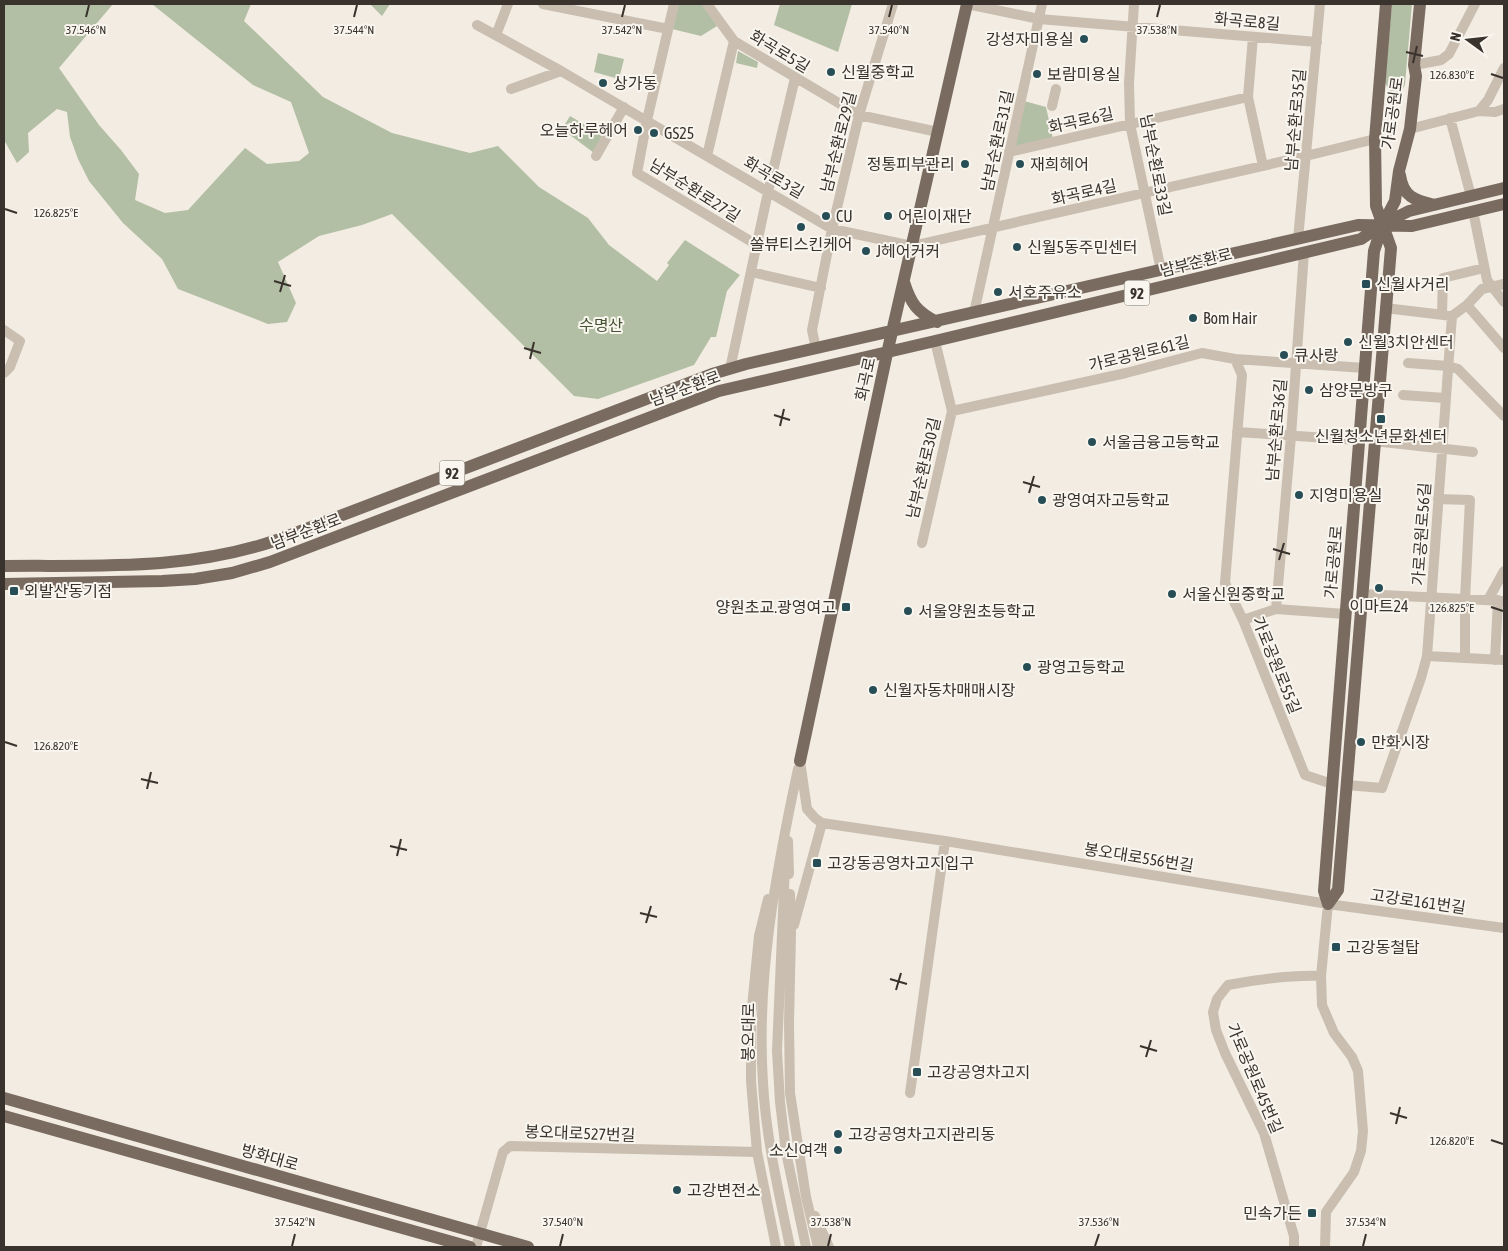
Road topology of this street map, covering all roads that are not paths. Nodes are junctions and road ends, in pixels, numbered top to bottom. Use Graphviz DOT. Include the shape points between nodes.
graph roads {
  1 [pos="508,4"];
  2 [pos="543,4"];
  3 [pos="674,4"];
  4 [pos="707,4"];
  5 [pos="894,4"];
  6 [pos="967,4"];
  7 [pos="1042,4"];
  8 [pos="1134,4"];
  9 [pos="1320,4"];
  10 [pos="1386,4"];
  11 [pos="1420,4"];
  12 [pos="1475,4"];
  13 [pos="1039,19"];
  14 [pos="477,25"];
  15 [pos="1133,27"];
  16 [pos="668,29"];
  17 [pos="496,35"];
  18 [pos="1253,37"];
  19 [pos="734,41"];
  20 [pos="1317,42"];
  21 [pos="1414,65"];
  22 [pos="1504,68"];
  23 [pos="561,70"];
  24 [pos="796,78"];
  25 [pos="511,89"];
  26 [pos="1056,89"];
  27 [pos="1248,97"];
  28 [pos="1052,106"];
  29 [pos="624,107"];
  30 [pos="1504,109"];
  31 [pos="1479,110"];
  32 [pos="859,115"];
  33 [pos="1450,118"];
  34 [pos="646,120"];
  35 [pos="1130,124"];
  36 [pos="1410,129"];
  37 [pos="938,132"];
  38 [pos="1375,139"];
  39 [pos="1009,152"];
  40 [pos="596,156"];
  41 [pos="707,156"];
  42 [pos="1306,156"];
  43 [pos="1263,166"];
  44 [pos="1399,171"];
  45 [pos="1504,188"];
  46 [pos="768,192"];
  47 [pos="1145,193"];
  48 [pos="1471,196"];
  49 [pos="1504,204"];
  50 [pos="1434,205"];
  51 [pos="1473,212"];
  52 [pos="1383,224"];
  53 [pos="993,228"];
  54 [pos="832,229"];
  55 [pos="1298,238"];
  56 [pos="757,246"];
  57 [pos="912,246"];
  58 [pos="1304,252"];
  59 [pos="1484,268"];
  60 [pos="1161,270"];
  61 [pos="751,272"];
  62 [pos="904,282"];
  63 [pos="1504,284"];
  64 [pos="1492,286"];
  65 [pos="821,288"];
  66 [pos="1504,302"];
  67 [pos="1467,306"];
  68 [pos="1385,308"];
  69 [pos="974,313"];
  70 [pos="1447,314"];
  71 [pos="955,318"];
  72 [pos="938,322"];
  73 [pos="4,330"];
  74 [pos="892,332"];
  75 [pos="938,341"];
  76 [pos="837,344"];
  77 [pos="1504,348"];
  78 [pos="816,349"];
  79 [pos="888,352"];
  80 [pos="1236,359"];
  81 [pos="1297,363"];
  82 [pos="1408,363"];
  83 [pos="1448,366"];
  84 [pos="1365,368"];
  85 [pos="730,369"];
  86 [pos="804,372"];
  87 [pos="4,373"];
  88 [pos="1403,395"];
  89 [pos="1446,398"];
  90 [pos="952,411"];
  91 [pos="1504,416"];
  92 [pos="1237,432"];
  93 [pos="1291,436"];
  94 [pos="1359,440"];
  95 [pos="1374,441"];
  96 [pos="1442,449"];
  97 [pos="1473,452"];
  98 [pos="1438,499"];
  99 [pos="922,543"];
  100 [pos="4,566"];
  101 [pos="1504,570"];
  102 [pos="4,584"];
  103 [pos="1362,594"];
  104 [pos="1431,597"];
  105 [pos="1465,599"];
  106 [pos="1497,600"];
  107 [pos="1276,609"];
  108 [pos="1346,614"];
  109 [pos="1243,620"];
  110 [pos="1427,656"];
  111 [pos="1465,658"];
  112 [pos="1500,660"];
  113 [pos="800,761"];
  114 [pos="1332,784"];
  115 [pos="1347,785"];
  116 [pos="788,818"];
  117 [pos="822,823"];
  118 [pos="945,841"];
  119 [pos="1328,904"];
  120 [pos="1504,928"];
  121 [pos="791,933"];
  122 [pos="1320,976"];
  123 [pos="910,1093"];
  124 [pos="4,1098"];
  125 [pos="4,1116"];
  126 [pos="757,1152"];
  127 [pos="806,1197"];
  128 [pos="775,1245"];
  129 [pos="470,1247"];
  130 [pos="476,1247"];
  131 [pos="528,1247"];
  132 [pos="790,1247"];
  133 [pos="806,1247"];
  134 [pos="818,1247"];
  135 [pos="829,1247"];
  136 [pos="1294,1247"];
  137 [pos="1325,1247"];
  1 -- 17 [label="street"];
  2 -- 16 [label="street"];
  3 -- 16 [label="street"];
  4 -- 19 [label="street, 화곡로5길"];
  5 -- 32 [label="street, 남부순환로29길"];
  6 -- 13 [label="street, 화곡로8길"];
  6 -- 37 [label="main road, 화곡로"];
  7 -- 13 [label="street, 남부순환로31길"];
  8 -- 15 [label="street, 남부순환로33길"];
  9 -- 20 [label="street, 남부순환로35길"];
  10 -- 38 [label="main road, 가로공원로"];
  11 -- 21 [label="main road, 가로공원로"];
  12 -- 21 [label="street" via="1449,54 1440,60"];
  13 -- 15 [label="street, 화곡로8길"];
  13 -- 39 [label="street, 남부순환로31길"];
  14 -- 17 [label="street, 화곡로3길"];
  15 -- 18 [label="street, 화곡로8길"];
  15 -- 35 [label="street, 남부순환로33길"];
  16 -- 34 [label="street"];
  17 -- 23 [label="street, 화곡로3길"];
  18 -- 20 [label="street, 화곡로8길"];
  18 -- 27 [label="street"];
  19 -- 24 [label="street, 화곡로5길"];
  19 -- 41 [label="street"];
  20 -- 42 [label="street, 남부순환로35길"];
  21 -- 36 [label="main road, 가로공원로" via="1416,76"];
  22 -- 31 [label="street" via="1488,100"];
  23 -- 25 [label="street"];
  23 -- 29 [label="street, 화곡로3길"];
  24 -- 32 [label="street, 화곡로5길"];
  24 -- 46 [label="street, 남부순환로27길"];
  26 -- 28 [label="street"];
  27 -- 35 [label="street, 화곡로6길"];
  27 -- 43 [label="street"];
  29 -- 34 [label="street, 화곡로3길"];
  29 -- 40 [label="street"];
  30 -- 31 [label="street" via="1495,112"];
  31 -- 33 [label="street"];
  32 -- 37 [label="street, 화곡로5길"];
  32 -- 54 [label="street, 남부순환로29길"];
  33 -- 36 [label="street"];
  33 -- 48 [label="street"];
  34 -- 41 [label="street, 화곡로3길"];
  34 -- 56 [label="street, 남부순환로27길" via="637,172"];
  35 -- 39 [label="street, 화곡로6길"];
  35 -- 47 [label="street, 남부순환로33길"];
  36 -- 44 [label="main road, 가로공원로"];
  37 -- 57 [label="main road, 화곡로"];
  38 -- 42 [label="street, 화곡로4길"];
  38 -- 52 [label="main road, 가로공원로" via="1376,206"];
  39 -- 53 [label="street, 남부순환로31길"];
  41 -- 46 [label="street, 화곡로3길"];
  42 -- 43 [label="street, 화곡로4길"];
  42 -- 55 [label="street, 남부순환로35길"];
  43 -- 47 [label="street, 화곡로4길"];
  44 -- 50 [label="main road" via="1406,192 1419,201"];
  44 -- 52 [label="main road, 가로공원로" via="1395,201"];
  45 -- 48 [label="main road, 남부순환로 / 92"];
  46 -- 54 [label="street, 화곡로3길"];
  46 -- 56 [label="street, 남부순환로27길"];
  47 -- 53 [label="street, 화곡로4길"];
  47 -- 60 [label="street, 남부순환로33길"];
  48 -- 50 [label="main road, 남부순환로 / 92"];
  49 -- 51 [label="main road, 남부순환로 / 92"];
  50 -- 52 [label="main road, 남부순환로 / 92" via="1410,211"];
  51 -- 52 [label="main road, 남부순환로 / 92" via="1412,226"];
  51 -- 59 [label="street"];
  52 -- 55 [label="main road, 남부순환로 / 92" via="1358,225"];
  52 -- 58 [label="main road, 남부순환로 / 92" via="1360,239"];
  52 -- 68 [label="main road, 가로공원로" via="1391,248"];
  52 -- 84 [label="main road, 가로공원로" via="1374,251"];
  53 -- 57 [label="street, 화곡로4길"];
  53 -- 69 [label="street, 남부순환로31길"];
  54 -- 57 [label="street, 화곡로3길"];
  54 -- 65 [label="street, 남부순환로29길"];
  55 -- 60 [label="main road, 남부순환로 / 92"];
  56 -- 61 [label="street, 남부순환로27길"];
  57 -- 62 [label="main road, 화곡로"];
  58 -- 75 [label="main road, 남부순환로 / 92"];
  58 -- 81 [label="street, 남부순환로36길"];
  59 -- 64 [label="street"];
  59 -- 70 [label="street, 가로공원로56길" via="1443,278"];
  60 -- 69 [label="main road, 남부순환로 / 92"];
  61 -- 65 [label="street"];
  61 -- 85 [label="street, 남부순환로27길"];
  62 -- 72 [label="main road" via="912,304"];
  62 -- 74 [label="main road, 화곡로"];
  63 -- 64 [label="street"];
  64 -- 66 [label="street"];
  64 -- 67 [label="street" via="1482,290"];
  65 -- 78 [label="street, 남부순환로29길" via="812,330"];
  67 -- 70 [label="street"];
  67 -- 77 [label="street"];
  68 -- 70 [label="street"];
  68 -- 95 [label="main road, 가로공원로"];
  69 -- 71 [label="main road, 남부순환로 / 92"];
  70 -- 83 [label="street, 가로공원로56길"];
  71 -- 72 [label="main road, 남부순환로 / 92"];
  71 -- 75 [label="main road" via="954,324 933,330 933,337"];
  72 -- 74 [label="main road, 남부순환로 / 92"];
  73 -- 87 [label="street" via="20,341"];
  74 -- 76 [label="main road, 남부순환로 / 92"];
  74 -- 79 [label="main road, 화곡로"];
  75 -- 79 [label="main road, 남부순환로 / 92"];
  75 -- 90 [label="street, 남부순환로30길"];
  76 -- 78 [label="main road, 남부순환로 / 92"];
  76 -- 86 [label="main road" via="840,352 808,362"];
  78 -- 85 [label="main road, 남부순환로 / 92"];
  79 -- 86 [label="main road, 남부순환로 / 92"];
  79 -- 113 [label="main road, 화곡로"];
  80 -- 81 [label="street, 가로공원로61길"];
  80 -- 90 [label="street, 가로공원로61길" via="1202,353"];
  80 -- 92 [label="street, 가로공원로55길" via="1242,375"];
  81 -- 84 [label="street, 가로공원로61길"];
  81 -- 93 [label="street, 남부순환로36길"];
  82 -- 83 [label="street"];
  83 -- 89 [label="street, 가로공원로56길"];
  83 -- 91 [label="street" via="1458,369"];
  84 -- 94 [label="main road, 가로공원로"];
  85 -- 100 [label="main road, 남부순환로 / 92" via="250,549 195,560 147,564"];
  86 -- 102 [label="main road, 남부순환로 / 92" via="719,391 270,562 232,573 162,581"];
  88 -- 89 [label="street"];
  89 -- 96 [label="street, 가로공원로56길"];
  90 -- 99 [label="street, 남부순환로30길"];
  92 -- 93 [label="street"];
  92 -- 109 [label="street, 가로공원로55길" via="1225,583"];
  93 -- 94 [label="street"];
  93 -- 107 [label="street, 남부순환로36길"];
  94 -- 108 [label="main road, 가로공원로"];
  95 -- 96 [label="street"];
  95 -- 103 [label="main road, 가로공원로"];
  96 -- 97 [label="street"];
  96 -- 98 [label="street, 가로공원로56길"];
  98 -- 104 [label="street, 가로공원로56길"];
  98 -- 105 [label="street" via="1470,500"];
  101 -- 106 [label="street"];
  103 -- 104 [label="street"];
  103 -- 115 [label="main road, 가로공원로"];
  104 -- 105 [label="street"];
  104 -- 110 [label="street, 가로공원로56길"];
  105 -- 106 [label="street"];
  105 -- 111 [label="street"];
  106 -- 112 [label="street"];
  107 -- 108 [label="street"];
  107 -- 109 [label="street"];
  108 -- 114 [label="main road, 가로공원로"];
  109 -- 114 [label="street, 가로공원로55길" via="1305,775"];
  110 -- 111 [label="street"];
  110 -- 115 [label="street, 가로공원로56길" via="1382,788"];
  111 -- 112 [label="street"];
  113 -- 116 [label="street, 봉오대로"];
  113 -- 117 [label="street" via="807,809"];
  114 -- 119 [label="main road, 가로공원로" via="1324,891"];
  115 -- 119 [label="main road, 가로공원로" via="1338,890"];
  116 -- 121 [label="street"];
  116 -- 126 [label="street" via="759,936 752,1008 751,1081"];
  116 -- 132 [label="street, 봉오대로" via="768,937 761,1032 762,1084 770,1148"];
  116 -- 133 [label="street, 봉오대로" via="777,1051 786,1152"];
  117 -- 118 [label="street, 봉오대로556번길"];
  117 -- 121 [label="street"];
  118 -- 119 [label="street, 봉오대로556번길"];
  118 -- 123 [label="street"];
  119 -- 120 [label="street, 고강로161번길"];
  119 -- 122 [label="street, 가로공원로"];
  121 -- 127 [label="street" via="790,1093"];
  122 -- 136 [label="street, 가로공원로45번길" via="1279,977 1228,986 1217,999 1213,1012 1225,1053 1264,1133 1294,1236"];
  122 -- 137 [label="street, 가로공원로" via="1322,1005 1334,1033 1358,1071 1363,1131 1354,1172 1326,1212"];
  124 -- 131 [label="main road, 방화대로"];
  125 -- 129 [label="main road, 방화대로"];
  126 -- 128 [label="street"];
  126 -- 130 [label="street, 봉오대로527번길" via="510,1146 503,1152"];
  127 -- 134 [label="street"];
  127 -- 135 [label="street"];
}
